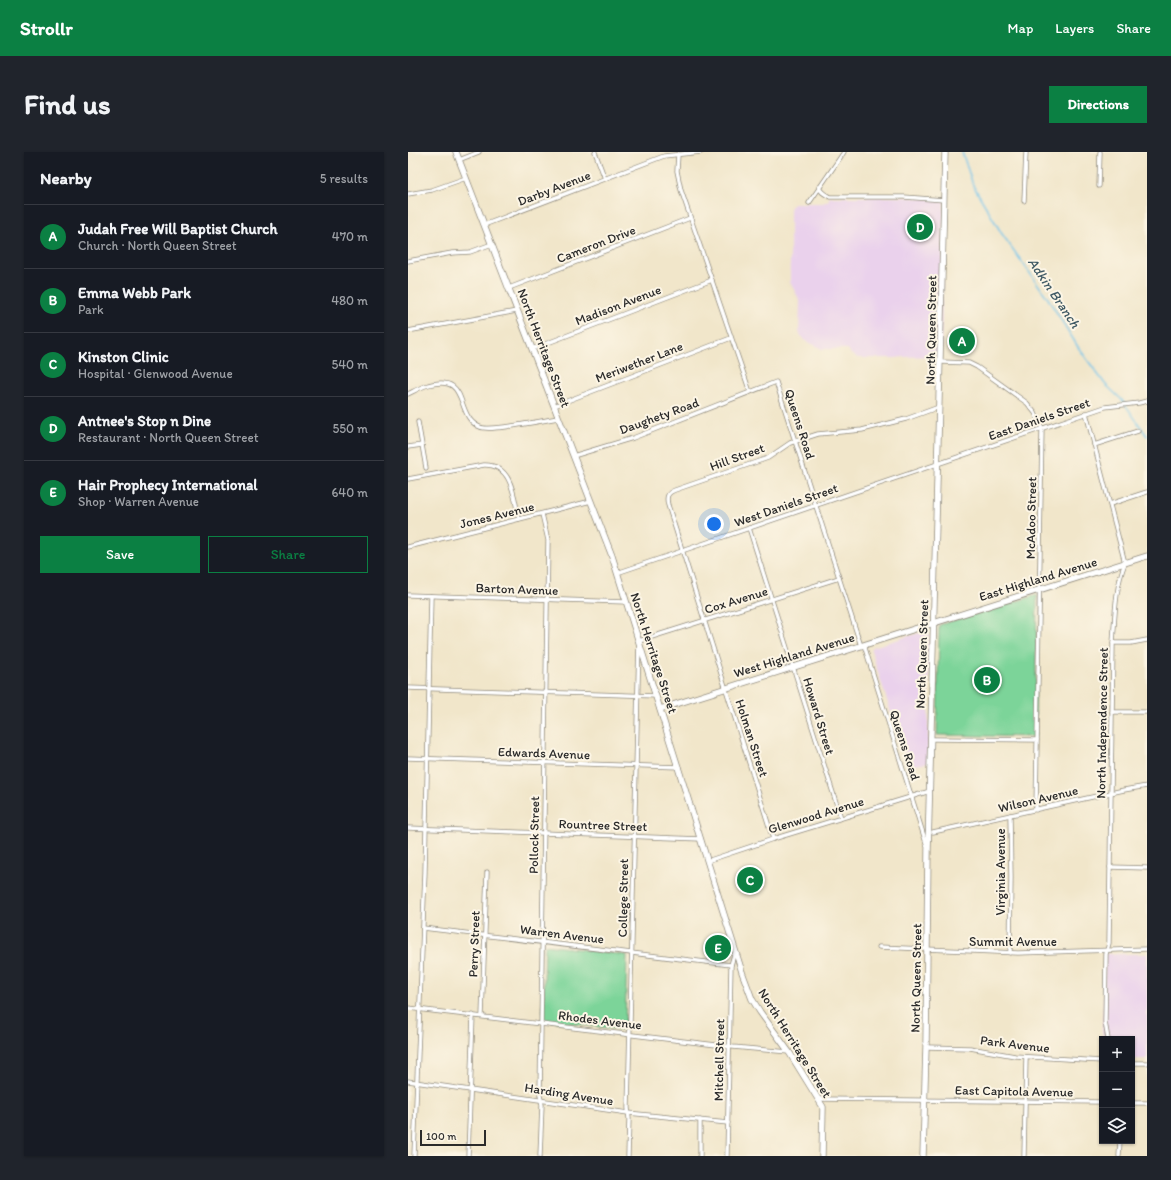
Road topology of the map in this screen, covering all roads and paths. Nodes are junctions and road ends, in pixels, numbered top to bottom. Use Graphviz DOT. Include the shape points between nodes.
graph roads {
  1 [pos="456,152"];
  2 [pos="479,152"];
  3 [pos="595,152"];
  4 [pos="701,152"];
  5 [pos="844,152"];
  6 [pos="946,152"];
  7 [pos="1026,152"];
  8 [pos="1100,152"];
  9 [pos="678,154"];
  10 [pos="459,160"];
  11 [pos="466,178"];
  12 [pos="605,179"];
  13 [pos="1099,186"];
  14 [pos="819,187"];
  15 [pos="408,194"];
  16 [pos="944,200"];
  17 [pos="1024,200"];
  18 [pos="809,203"];
  19 [pos="690,218"];
  20 [pos="484,225"];
  21 [pos="492,244"];
  22 [pos="408,261"];
  23 [pos="712,280"];
  24 [pos="509,288"];
  25 [pos="517,311"];
  26 [pos="408,331"];
  27 [pos="731,338"];
  28 [pos="532,349"];
  29 [pos="941,362"];
  30 [pos="750,392"];
  31 [pos="408,394"];
  32 [pos="1147,401"];
  33 [pos="554,406"];
  34 [pos="940,407"];
  35 [pos="1086,413"];
  36 [pos="559,418"];
  37 [pos="418,422"];
  38 [pos="1042,428"];
  39 [pos="1138,431"];
  40 [pos="796,441"];
  41 [pos="422,445"];
  42 [pos="1094,445"];
  43 [pos="408,448"];
  44 [pos="573,456"];
  45 [pos="939,463"];
  46 [pos="426,468"];
  47 [pos="408,479"];
  48 [pos="1147,492"];
  49 [pos="591,501"];
  50 [pos="1110,504"];
  51 [pos="816,505"];
  52 [pos="542,514"];
  53 [pos="519,519"];
  54 [pos="749,528"];
  55 [pos="408,547"];
  56 [pos="683,551"];
  57 [pos="1147,556"];
  58 [pos="1125,563"];
  59 [pos="617,573"];
  60 [pos="839,578"];
  61 [pos="1040,590"];
  62 [pos="408,595"];
  63 [pos="431,596"];
  64 [pos="772,598"];
  65 [pos="548,600"];
  66 [pos="626,602"];
  67 [pos="705,620"];
  68 [pos="934,622"];
  69 [pos="1147,640"];
  70 [pos="638,641"];
  71 [pos="1113,643"];
  72 [pos="862,645"];
  73 [pos="793,667"];
  74 [pos="408,688"];
  75 [pos="429,688"];
  76 [pos="725,688"];
  77 [pos="546,692"];
  78 [pos="636,696"];
  79 [pos="656,696"];
  80 [pos="660,709"];
  81 [pos="1112,712"];
  82 [pos="1147,712"];
  83 [pos="932,739"];
  84 [pos="1037,740"];
  85 [pos="408,758"];
  86 [pos="428,759"];
  87 [pos="545,763"];
  88 [pos="635,766"];
  89 [pos="679,767"];
  90 [pos="1147,786"];
  91 [pos="930,791"];
  92 [pos="1111,792"];
  93 [pos="911,796"];
  94 [pos="1036,810"];
  95 [pos="1010,816"];
  96 [pos="841,818"];
  97 [pos="408,828"];
  98 [pos="426,829"];
  99 [pos="933,832"];
  100 [pos="544,833"];
  101 [pos="634,837"];
  102 [pos="701,839"];
  103 [pos="773,839"];
  104 [pos="928,851"];
  105 [pos="708,861"];
  106 [pos="1110,866"];
  107 [pos="1147,868"];
  108 [pos="487,872"];
  109 [pos="423,928"];
  110 [pos="484,935"];
  111 [pos="542,942"];
  112 [pos="879,947"];
  113 [pos="1147,948"];
  114 [pos="928,949"];
  115 [pos="1107,949"];
  116 [pos="735,951"];
  117 [pos="632,953"];
  118 [pos="1010,953"];
  119 [pos="731,965"];
  120 [pos="408,1008"];
  121 [pos="421,1009"];
  122 [pos="473,1015"];
  123 [pos="482,1016"];
  124 [pos="540,1023"];
  125 [pos="630,1034"];
  126 [pos="1107,1036"];
  127 [pos="729,1046"];
  128 [pos="926,1047"];
  129 [pos="789,1052"];
  130 [pos="1026,1057"];
  131 [pos="1099,1062"];
  132 [pos="1135,1063"];
  133 [pos="1147,1063"];
  134 [pos="408,1080"];
  135 [pos="418,1082"];
  136 [pos="471,1090"];
  137 [pos="819,1099"];
  138 [pos="541,1100"];
  139 [pos="925,1100"];
  140 [pos="1025,1102"];
  141 [pos="1099,1102"];
  142 [pos="1135,1103"];
  143 [pos="1147,1103"];
  144 [pos="628,1113"];
  145 [pos="700,1120"];
  146 [pos="728,1123"];
  147 [pos="1120,1144"];
  148 [pos="414,1156"];
  149 [pos="468,1156"];
  150 [pos="540,1156"];
  151 [pos="628,1156"];
  152 [pos="700,1156"];
  153 [pos="727,1156"];
  154 [pos="822,1156"];
  155 [pos="923,1156"];
  156 [pos="1024,1156"];
  157 [pos="1119,1156"];
  1 -- 10 [label="street, North Herritage Street"];
  2 -- 10 [label="street"];
  3 -- 12 [label="street"];
  4 -- 9 [label="street, Darby Avenue"];
  5 -- 14 [label="street"];
  6 -- 16 [label="street, North Queen Street"];
  7 -- 17 [label="street"];
  8 -- 13 [label="street"];
  9 -- 12 [label="street, Darby Avenue" via="664,156"];
  9 -- 19 [label="street" via="679,182"];
  10 -- 11 [label="street, North Herritage Street"];
  11 -- 15 [label="street" via="432,190"];
  11 -- 20 [label="street, North Herritage Street"];
  12 -- 20 [label="street, Darby Avenue"];
  14 -- 16 [label="street" via="824,194 830,196"];
  14 -- 18 [label="street"];
  16 -- 29 [label="street, North Queen Street"];
  19 -- 23 [label="street"];
  19 -- 24 [label="street, Cameron Drive"];
  20 -- 21 [label="street, North Herritage Street"];
  21 -- 22 [label="street" via="470,252"];
  21 -- 24 [label="street, North Herritage Street"];
  23 -- 27 [label="street"];
  23 -- 28 [label="street, Madison Avenue"];
  24 -- 25 [label="street, North Herritage Street"];
  25 -- 26 [label="street"];
  25 -- 28 [label="street, North Herritage Street"];
  27 -- 30 [label="street"];
  27 -- 33 [label="street, Meriwether Lane"];
  28 -- 33 [label="street, North Herritage Street"];
  29 -- 34 [label="street, North Queen Street"];
  29 -- 38 [label="street, McAdoo Street" via="969,363 977,367 1027,403"];
  30 -- 40 [label="street, Queens Road" via="776,382"];
  30 -- 44 [label="street, Daughety Road" via="633,438"];
  31 -- 36 [label="street" via="423,386 448,383 460,395 470,420 484,429"];
  32 -- 35 [label="street, East Daniels Street" via="1105,407"];
  33 -- 36 [label="street, North Herritage Street"];
  34 -- 40 [label="street, Hill Street" via="862,430 818,434"];
  34 -- 45 [label="street, North Queen Street"];
  35 -- 38 [label="street, East Daniels Street"];
  35 -- 42 [label="street, North Independence Street"];
  36 -- 44 [label="street, North Herritage Street"];
  37 -- 41 [label="street"];
  38 -- 45 [label="street, East Daniels Street"];
  38 -- 61 [label="street, McAdoo Street"];
  39 -- 42 [label="street"];
  40 -- 51 [label="street, Queens Road"];
  40 -- 56 [label="street, Hill Street" via="768,458 668,494 667,500"];
  41 -- 43 [label="street"];
  41 -- 46 [label="street"];
  42 -- 50 [label="street, North Independence Street"];
  44 -- 49 [label="street, North Herritage Street"];
  45 -- 51 [label="street, West Daniels Street"];
  45 -- 68 [label="street, North Queen Street"];
  47 -- 53 [label="street" via="484,465 493,466 501,470 512,486"];
  48 -- 50 [label="street"];
  49 -- 52 [label="street, Jones Avenue"];
  49 -- 59 [label="street, North Herritage Street"];
  50 -- 58 [label="street, North Independence Street"];
  51 -- 54 [label="street, West Daniels Street"];
  51 -- 60 [label="street, Queens Road"];
  52 -- 53 [label="street, Jones Avenue"];
  52 -- 65 [label="street, Pollock Street" via="548,540"];
  53 -- 55 [label="street, Jones Avenue"];
  54 -- 56 [label="street, West Daniels Street"];
  54 -- 64 [label="street, Howard Street"];
  56 -- 59 [label="street, West Daniels Street"];
  56 -- 67 [label="street, Holman Street"];
  57 -- 58 [label="street, East Highland Avenue"];
  58 -- 61 [label="street, East Highland Avenue"];
  58 -- 71 [label="street, North Independence Street" via="1116,600"];
  59 -- 66 [label="street, North Herritage Street"];
  60 -- 64 [label="street, Cox Avenue"];
  60 -- 72 [label="street, Queens Road"];
  61 -- 68 [label="street, East Highland Avenue"];
  61 -- 84 [label="street, McAdoo Street"];
  62 -- 63 [label="street, Barton Avenue"];
  63 -- 65 [label="street, Barton Avenue"];
  63 -- 75 [label="street"];
  64 -- 67 [label="street, Cox Avenue"];
  64 -- 73 [label="street, Howard Street"];
  65 -- 66 [label="street, Barton Avenue"];
  65 -- 77 [label="street, Pollock Street"];
  66 -- 70 [label="street, North Herritage Street"];
  67 -- 70 [label="street, Cox Avenue"];
  67 -- 76 [label="street, Holman Street"];
  68 -- 72 [label="street, West Highland Avenue"];
  68 -- 83 [label="street, North Queen Street"];
  69 -- 71 [label="street"];
  70 -- 78 [label="street, College Street"];
  70 -- 79 [label="street, North Herritage Street"];
  71 -- 81 [label="street, North Independence Street"];
  72 -- 73 [label="street, West Highland Avenue"];
  72 -- 93 [label="street, Queens Road"];
  73 -- 76 [label="street, West Highland Avenue"];
  73 -- 96 [label="street, Howard Street"];
  74 -- 75 [label="street"];
  75 -- 77 [label="street"];
  75 -- 86 [label="street"];
  76 -- 80 [label="street, West Highland Avenue"];
  76 -- 103 [label="street, Holman Street"];
  77 -- 78 [label="street"];
  77 -- 87 [label="street, Pollock Street"];
  78 -- 79 [label="street"];
  78 -- 88 [label="street, College Street"];
  79 -- 80 [label="street, North Herritage Street"];
  80 -- 89 [label="street, North Herritage Street"];
  81 -- 82 [label="street"];
  81 -- 92 [label="street, North Independence Street"];
  83 -- 84 [label="street"];
  83 -- 91 [label="street, North Queen Street"];
  84 -- 94 [label="street, McAdoo Street"];
  85 -- 86 [label="street, Edwards Avenue"];
  86 -- 87 [label="street, Edwards Avenue"];
  86 -- 98 [label="street"];
  87 -- 88 [label="street, Edwards Avenue"];
  87 -- 100 [label="street, Pollock Street"];
  88 -- 89 [label="street, Edwards Avenue"];
  88 -- 101 [label="street, College Street"];
  89 -- 102 [label="street, North Herritage Street"];
  90 -- 92 [label="street, Wilson Avenue"];
  91 -- 93 [label="street, Glenwood Avenue"];
  91 -- 104 [label="street, North Queen Street"];
  92 -- 94 [label="street, Wilson Avenue"];
  92 -- 106 [label="street, North Independence Street"];
  93 -- 96 [label="street, Glenwood Avenue"];
  93 -- 104 [label="street, Queens Road"];
  94 -- 95 [label="street, Wilson Avenue"];
  95 -- 99 [label="street, Wilson Avenue"];
  95 -- 118 [label="street, Virginia Avenue"];
  96 -- 103 [label="street, Glenwood Avenue"];
  97 -- 98 [label="street, Rountree Street"];
  98 -- 100 [label="street, Rountree Street"];
  98 -- 109 [label="street"];
  100 -- 101 [label="street, Rountree Street"];
  100 -- 111 [label="street, Pollock Street"];
  101 -- 102 [label="street, Rountree Street"];
  101 -- 117 [label="street, College Street"];
  102 -- 105 [label="street, North Herritage Street"];
  103 -- 105 [label="street, Glenwood Avenue"];
  104 -- 114 [label="street, North Queen Street"];
  105 -- 116 [label="street, North Herritage Street"];
  106 -- 107 [label="street"];
  106 -- 115 [label="street, North Independence Street"];
  108 -- 110 [label="street, Perry Street"];
  109 -- 110 [label="street, Warren Avenue"];
  109 -- 121 [label="street"];
  110 -- 111 [label="street, Warren Avenue"];
  110 -- 123 [label="street, Perry Street"];
  111 -- 117 [label="street, Warren Avenue"];
  111 -- 124 [label="street, Pollock Street"];
  112 -- 114 [label="street, Summit Avenue"];
  113 -- 115 [label="street, Summit Avenue"];
  114 -- 118 [label="street, Summit Avenue"];
  114 -- 128 [label="street, North Queen Street"];
  115 -- 118 [label="street, Summit Avenue"];
  115 -- 126 [label="street, North Independence Street" via="1105,1022"];
  116 -- 119 [label="street"];
  116 -- 129 [label="street, North Herritage Street" via="752,999"];
  117 -- 119 [label="street, Warren Avenue"];
  117 -- 125 [label="street, College Street"];
  119 -- 127 [label="street, Mitchell Street"];
  120 -- 121 [label="street, Rhodes Avenue"];
  121 -- 122 [label="street, Rhodes Avenue"];
  121 -- 135 [label="street"];
  122 -- 123 [label="street, Rhodes Avenue"];
  122 -- 136 [label="street"];
  123 -- 124 [label="street, Rhodes Avenue"];
  124 -- 125 [label="street, Rhodes Avenue"];
  124 -- 138 [label="street, Pollock Street"];
  125 -- 127 [label="street, Rhodes Avenue"];
  125 -- 144 [label="street, College Street"];
  127 -- 129 [label="street, Rhodes Avenue"];
  127 -- 146 [label="street, Mitchell Street"];
  128 -- 130 [label="street, Park Avenue" via="975,1048"];
  128 -- 139 [label="street, North Queen Street"];
  129 -- 137 [label="street, North Herritage Street"];
  130 -- 131 [label="street, Park Avenue"];
  130 -- 140 [label="street"];
  132 -- 133 [label="street"];
  134 -- 135 [label="street, Harding Avenue"];
  135 -- 136 [label="street, Harding Avenue"];
  135 -- 148 [label="street"];
  136 -- 138 [label="street, Harding Avenue"];
  136 -- 149 [label="street"];
  137 -- 139 [label="street, East Capitola Avenue"];
  137 -- 154 [label="street, North Herritage Street" via="823,1107"];
  138 -- 144 [label="street, Harding Avenue"];
  138 -- 150 [label="street, Pollock Street"];
  139 -- 140 [label="street, East Capitola Avenue"];
  139 -- 155 [label="street, North Queen Street"];
  140 -- 141 [label="street, East Capitola Avenue"];
  140 -- 156 [label="street"];
  142 -- 143 [label="street"];
  144 -- 145 [label="street, Harding Avenue"];
  144 -- 151 [label="street, College Street"];
  145 -- 146 [label="street, Harding Avenue"];
  145 -- 152 [label="street"];
  146 -- 153 [label="street, Mitchell Street"];
  147 -- 157 [label="street"];
}
